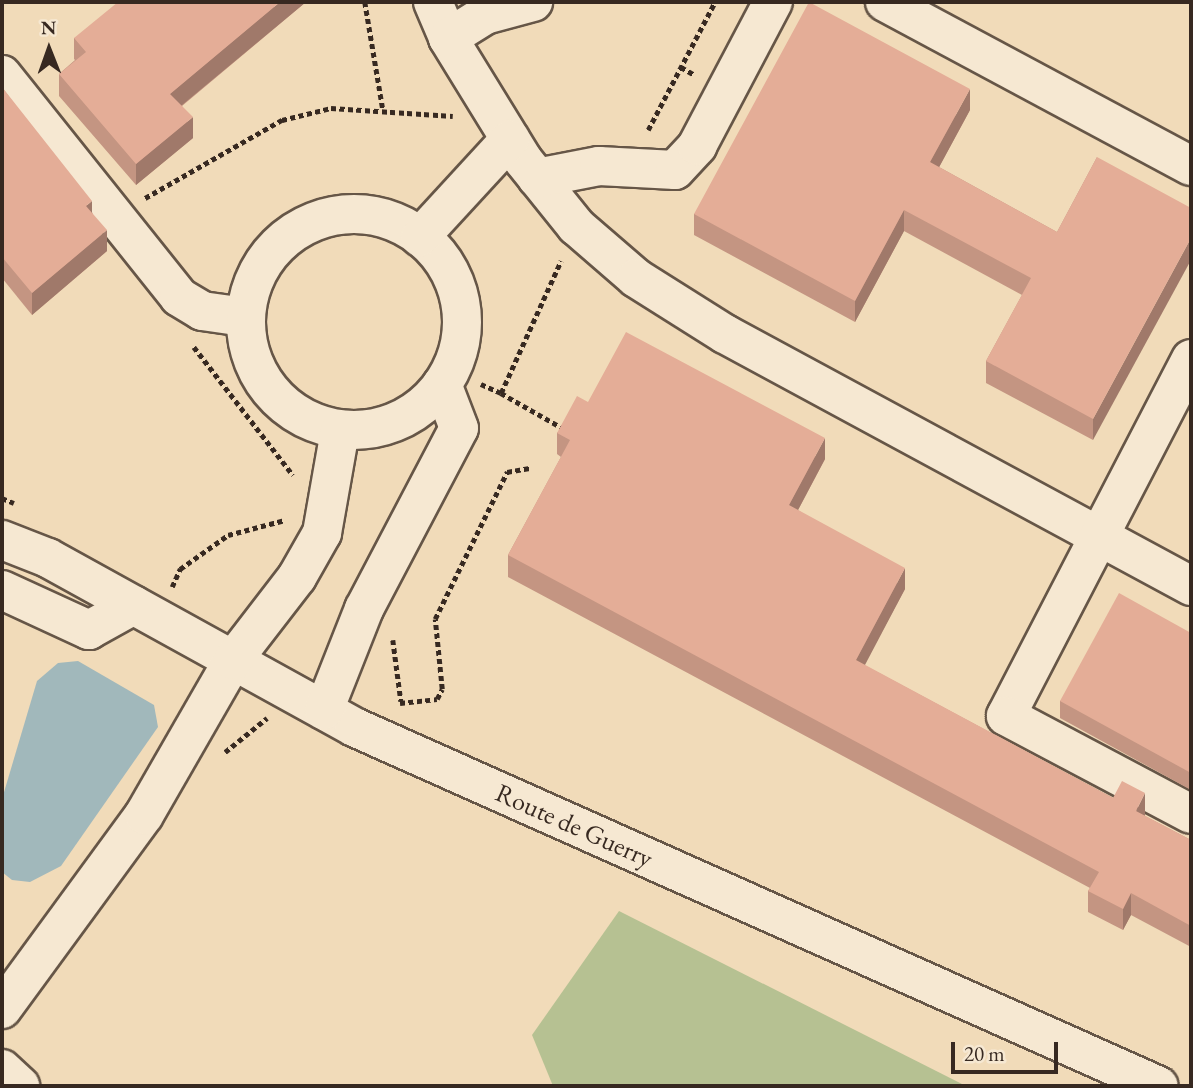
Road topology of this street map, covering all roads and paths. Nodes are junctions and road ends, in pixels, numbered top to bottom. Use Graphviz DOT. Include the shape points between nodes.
graph roads {
  1 [pos="365,2"];
  2 [pos="433,2"];
  3 [pos="533,2"];
  4 [pos="715,2"];
  5 [pos="773,2"];
  6 [pos="907,7"];
  7 [pos="448,38"];
  8 [pos="2,75"];
  9 [pos="383,108"];
  10 [pos="501,124"];
  11 [pos="641,141"];
  12 [pos="1191,166"];
  13 [pos="537,178"];
  14 [pos="115,219"];
  15 [pos="576,226"];
  16 [pos="420,237"];
  17 [pos="244,317"];
  18 [pos="184,334"];
  19 [pos="1191,359"];
  20 [pos="456,387"];
  21 [pos="501,393"];
  22 [pos="340,431"];
  23 [pos="569,432"];
  24 [pos="530,468"];
  25 [pos="294,482"];
  26 [pos="322,533"];
  27 [pos="1102,538"];
  28 [pos="2,540"];
  29 [pos="1191,586"];
  30 [pos="2,590"];
  31 [pos="146,612"];
  32 [pos="233,660"];
  33 [pos="324,710"];
  34 [pos="381,739"];
  35 [pos="1191,814"];
  36 [pos="2,1009"];
  37 [pos="2,1069"];
  38 [pos="20,1086"];
  39 [pos="1159,1086"];
  1 -- 9 [label="path"];
  2 -- 7 [label="street"];
  3 -- 7 [label="street" via="485,15"];
  4 -- 11 [label="path"];
  5 -- 13 [label="street" via="697,146 675,170 599,166"];
  6 -- 12 [label="street"];
  7 -- 10 [label="street"];
  8 -- 14 [label="street"];
  9 -- 10 [label="path"];
  9 -- 14 [label="path" via="331,108 282,120"];
  10 -- 13 [label="street"];
  10 -- 16 [label="street"];
  13 -- 15 [label="street"];
  14 -- 17 [label="street" via="179,297 202,311"];
  15 -- 21 [label="path"];
  15 -- 27 [label="street" via="636,278 725,334"];
  16 -- 17 [label="street" via="367,213 324,216 286,235 258,268"];
  16 -- 20 [label="street" via="440,255 460,293 463,336"];
  17 -- 22 [label="street" via="247,351 267,389 299,417"];
  18 -- 25 [label="path" via="293,471"];
  19 -- 27 [label="street"];
  20 -- 21 [label="path"];
  20 -- 22 [label="street" via="383,428"];
  20 -- 33 [label="street" via="459,428 451,448 364,608"];
  21 -- 23 [label="path"];
  22 -- 26 [label="street"];
  24 -- 34 [label="path" via="507,472 435,619 442,689 437,699 401,701"];
  26 -- 31 [label="path" via="296,517 228,536 180,569"];
  26 -- 32 [label="street" via="297,577"];
  27 -- 29 [label="street"];
  27 -- 35 [label="street" via="1006,716"];
  28 -- 31 [label="street, Route de Guerry"];
  30 -- 31 [label="street" via="89,630"];
  31 -- 32 [label="street, Route de Guerry"];
  32 -- 33 [label="street, Route de Guerry"];
  32 -- 36 [label="street" via="144,815"];
  33 -- 34 [label="street, Route de Guerry"];
  34 -- 39 [label="street, Route de Guerry"];
  37 -- 38 [label="street"];
}
